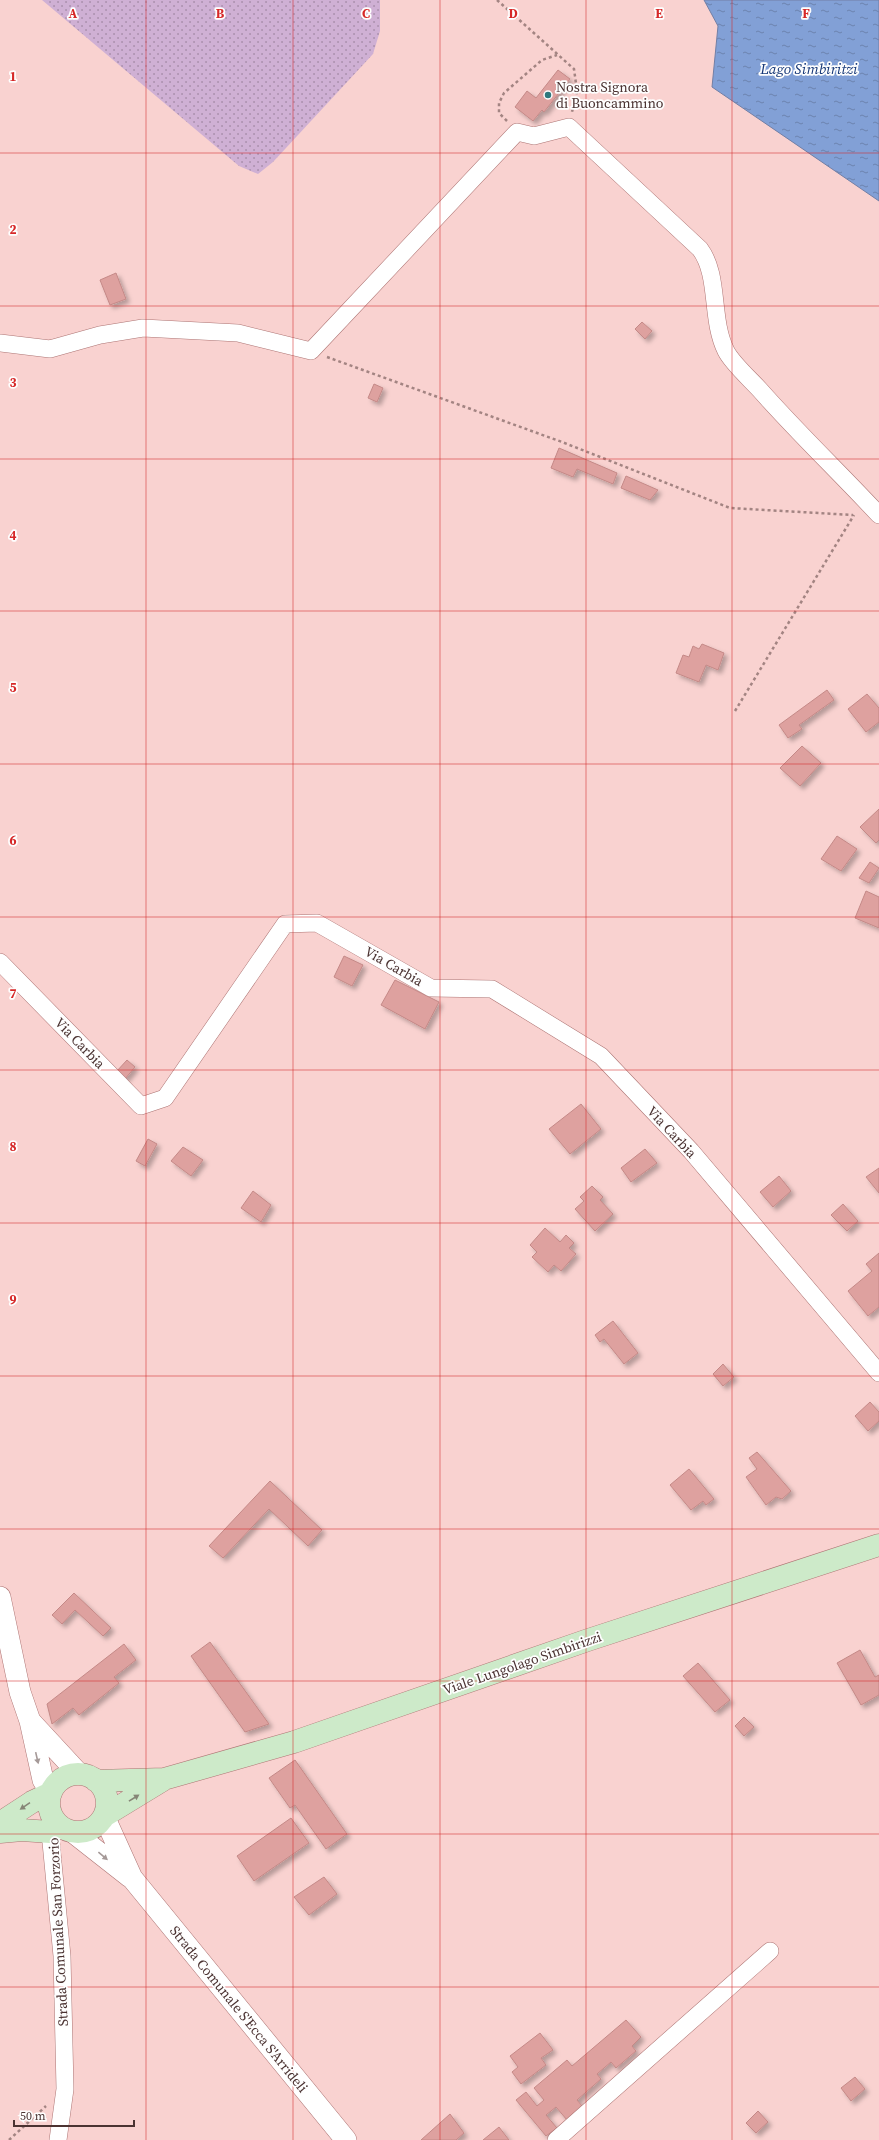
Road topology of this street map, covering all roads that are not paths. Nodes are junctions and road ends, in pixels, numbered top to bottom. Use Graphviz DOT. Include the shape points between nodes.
graph roads {
  1 [pos="0,343"];
  2 [pos="874,510"];
  3 [pos="0,962"];
  4 [pos="879,1373"];
  5 [pos="879,1545"];
  6 [pos="0,1598"];
  7 [pos="30,1721"];
  8 [pos="88,1777"];
  9 [pos="164,1779"];
  10 [pos="51,1793"];
  11 [pos="104,1816"];
  12 [pos="0,1823"];
  13 [pos="0,1832"];
  14 [pos="64,1832"];
  15 [pos="132,1878"];
  16 [pos="770,1951"];
  17 [pos="58,2140"];
  18 [pos="346,2140"];
  19 [pos="556,2140"];
  1 -- 2 [label="street" via="50,349 100,335 142,328 238,333 311,351 517,132 534,136 569,127 700,249 711,272 719,330 726,352"];
  3 -- 4 [label="street, Via Carbia" via="141,1106 165,1098 285,924 317,923 431,988 492,989 601,1056 690,1151"];
  5 -- 9 [label="main road, Viale Lungolago Simbirizzi" via="588,1640 294,1742"];
  6 -- 7 [label="street" via="20,1692"];
  7 -- 8 [label="street"];
  7 -- 10 [label="street, one-way" via="42,1780"];
  8 -- 9 [label="main road, Viale Lungolago Simbirizzi"];
  8 -- 10 [label="main road" via="65,1777 55,1785"];
  8 -- 11 [label="main road" via="103,1788 107,1807"];
  11 -- 9 [label="main road, Viale Lungolago Simbirizzi, one-way"];
  10 -- 12 [label="main road, one-way"];
  10 -- 14 [label="main road" via="48,1803"];
  11 -- 14 [label="main road" via="92,1829"];
  11 -- 15 [label="street, Strada Comunale S'Ecca S'Arrideli"];
  13 -- 14 [label="main road"];
  14 -- 15 [label="street, Strada Comunale S'Ecca S'Arrideli, one-way"];
  14 -- 17 [label="street, Strada Comunale San Forzorio" via="64,2089"];
  15 -- 18 [label="street, Strada Comunale S'Ecca S'Arrideli"];
  16 -- 19 [label="street"];
}
